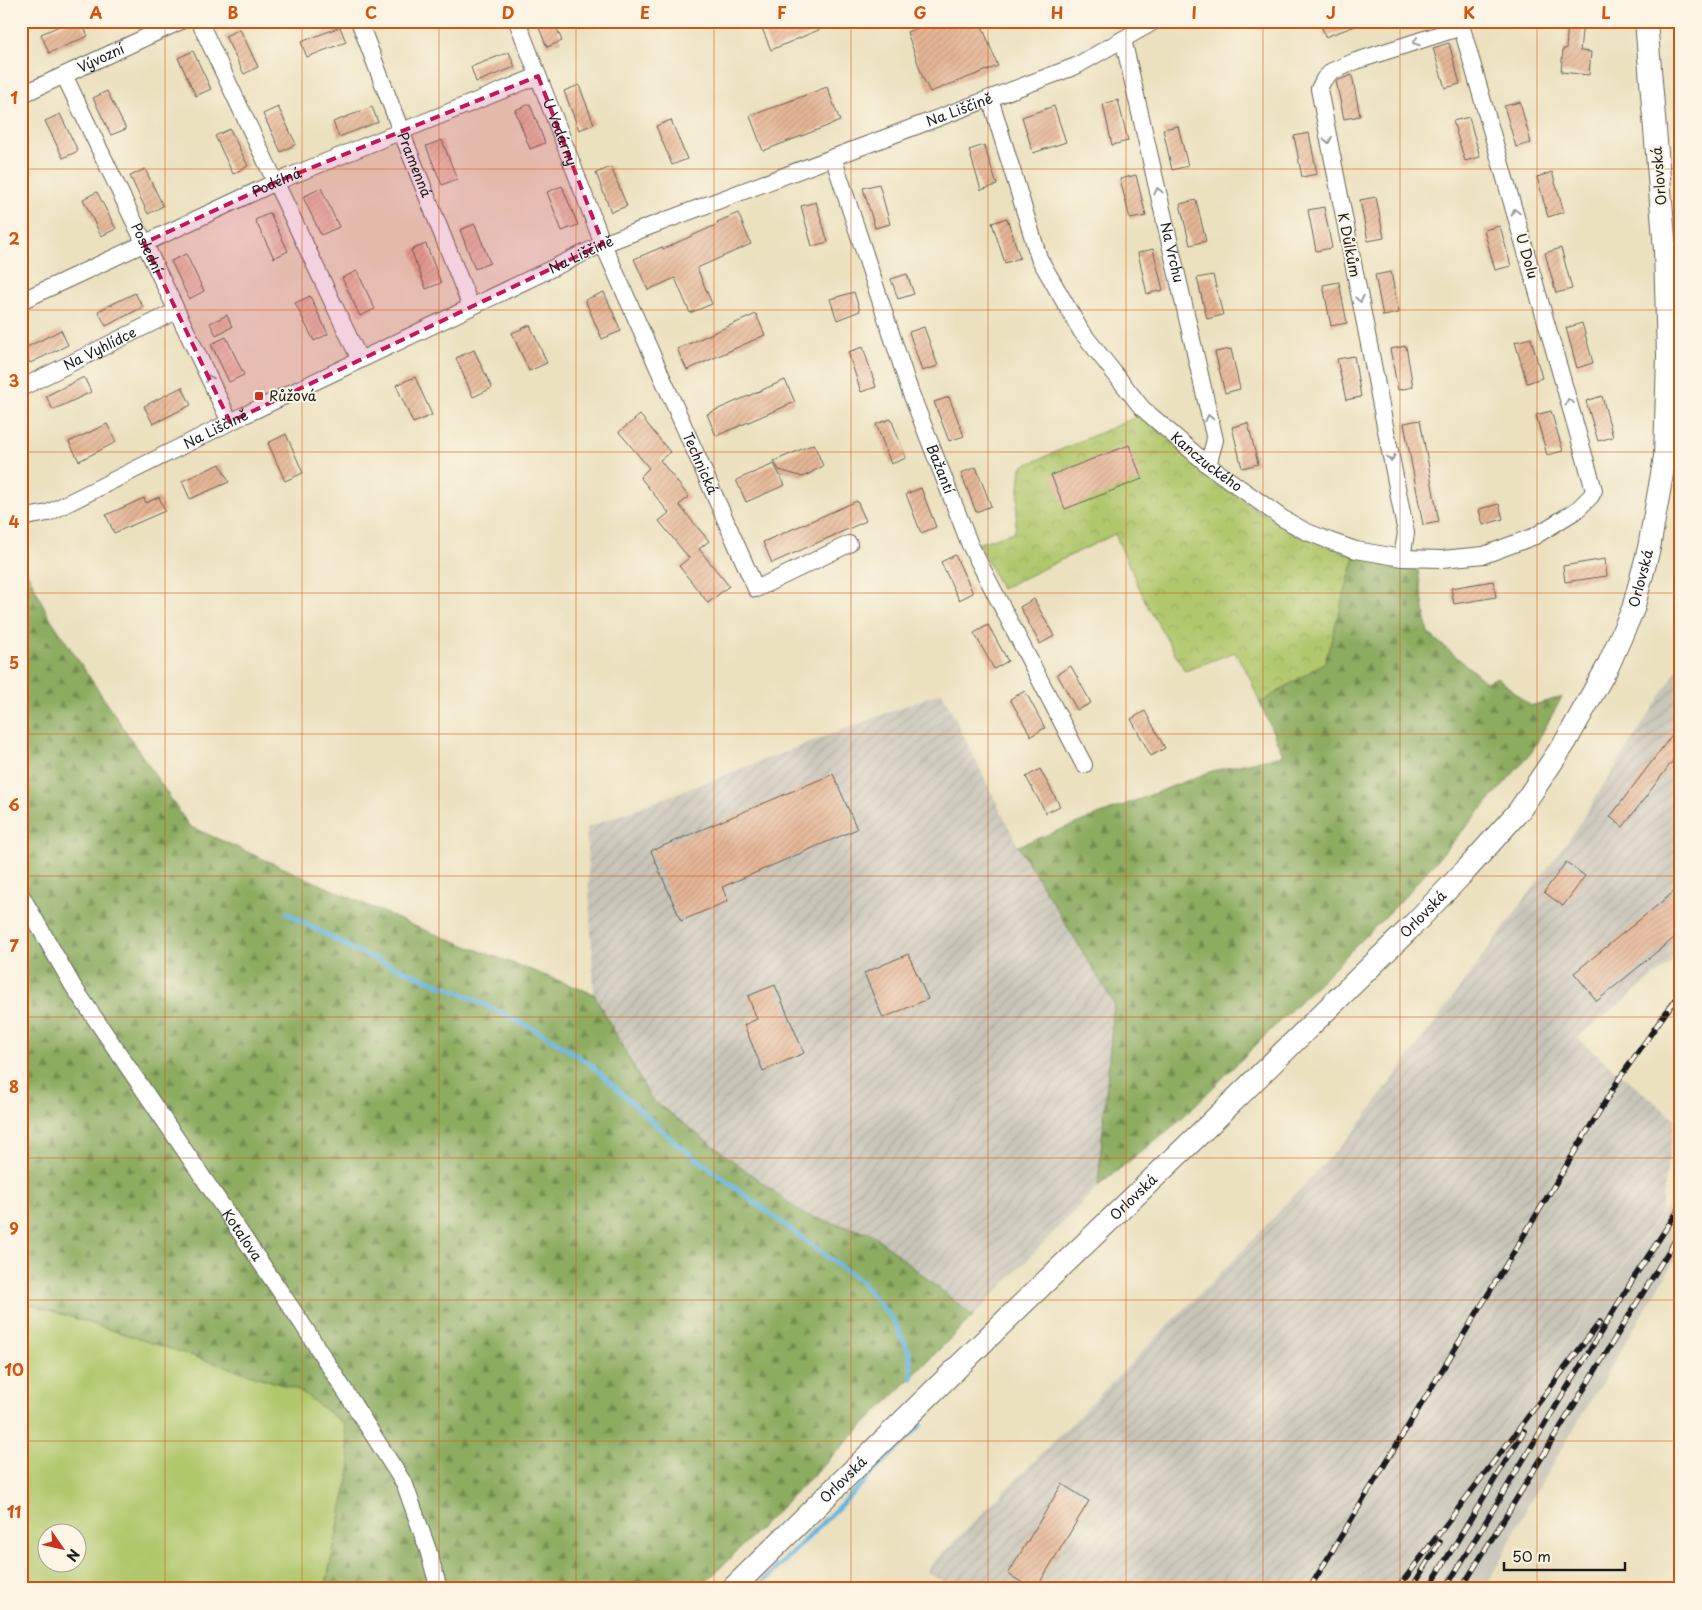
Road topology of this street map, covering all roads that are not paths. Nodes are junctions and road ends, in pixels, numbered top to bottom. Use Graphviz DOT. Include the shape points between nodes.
graph roads {
  1 [pos="180,21"];
  2 [pos="199,21"];
  3 [pos="359,21"];
  4 [pos="516,21"];
  5 [pos="1155,21"];
  6 [pos="1646,21"];
  7 [pos="1461,24"];
  8 [pos="1123,39"];
  9 [pos="64,75"];
  10 [pos="538,76"];
  11 [pos="21,95"];
  12 [pos="990,98"];
  13 [pos="401,131"];
  14 [pos="833,157"];
  15 [pos="276,182"];
  16 [pos="144,243"];
  17 [pos="603,244"];
  18 [pos="21,301"];
  19 [pos="471,306"];
  20 [pos="176,311"];
  21 [pos="360,360"];
  22 [pos="21,388"];
  23 [pos="230,422"];
  24 [pos="1208,465"];
  25 [pos="1594,490"];
  26 [pos="21,518"];
  27 [pos="849,544"];
  28 [pos="1402,558"];
  29 [pos="1084,765"];
  30 [pos="21,895"];
  31 [pos="438,1589"];
  32 [pos="732,1589"];
  1 -- 9 [label="street, Vývozní"];
  2 -- 15 [label="street"];
  3 -- 13 [label="street, Pramenná"];
  4 -- 10 [label="street, U Vodárny"];
  5 -- 8 [label="street, Na Liščině"];
  6 -- 32 [label="main road, Orlovská" via="1665,250 1668,356 1664,457 1649,548 1633,609 1608,666 1566,741 1519,811 1408,930"];
  25 -- 7 [label="street, U Dolu, one-way"];
  7 -- 28 [label="street, K Důlkům, one-way" via="1332,71 1319,89 1406,533"];
  8 -- 12 [label="street, Na Liščině" via="1076,66"];
  24 -- 8 [label="street, Na Vrchu, one-way" via="1215,440"];
  9 -- 11 [label="street, Vývozní"];
  9 -- 16 [label="street, Poslední"];
  10 -- 13 [label="street, Podélná"];
  10 -- 17 [label="street, U Vodárny"];
  12 -- 14 [label="street, Na Liščině"];
  12 -- 24 [label="street, Kanczuckého" via="1039,258 1081,331 1142,408"];
  13 -- 15 [label="street, Podélná"];
  13 -- 19 [label="street, Pramenná"];
  14 -- 17 [label="street, Na Liščině"];
  14 -- 29 [label="street, Bažantí" via="910,391 970,545"];
  15 -- 16 [label="street, Podélná"];
  15 -- 21 [label="street"];
  16 -- 18 [label="street, Podélná"];
  16 -- 20 [label="street, Poslední"];
  17 -- 19 [label="street, Na Liščině"];
  17 -- 27 [label="street, Technická" via="756,589"];
  19 -- 21 [label="street, Na Liščině"];
  20 -- 22 [label="street, Na Vyhlídce"];
  23 -- 20 [label="street, Poslední, one-way"];
  21 -- 23 [label="street, Na Liščině"];
  23 -- 26 [label="street, Na Liščině" via="48,513"];
  24 -- 28 [label="street, Kanczuckého" via="1275,513 1305,530 1356,550"];
  25 -- 28 [label="street, Kanczuckého" via="1577,510 1536,536 1484,555"];
  30 -- 31 [label="street, Kotalova" via="73,986 301,1322 405,1485"];
}
